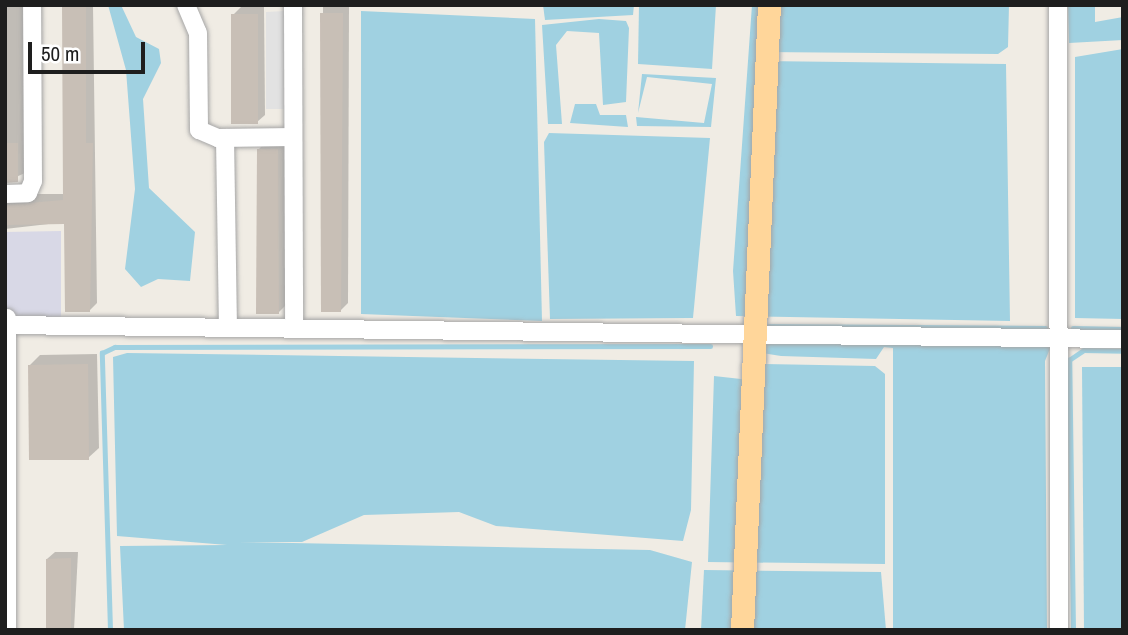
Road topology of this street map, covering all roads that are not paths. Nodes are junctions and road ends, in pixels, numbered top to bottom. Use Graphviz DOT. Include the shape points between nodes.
graph roads {
  1 [pos="32,5"];
  2 [pos="186,5"];
  3 [pos="293,5"];
  4 [pos="769,5"];
  5 [pos="1058,5"];
  6 [pos="293,137"];
  7 [pos="225,138"];
  8 [pos="5,194"];
  9 [pos="6,323"];
  10 [pos="228,328"];
  11 [pos="294,329"];
  12 [pos="755,329"];
  13 [pos="1056,339"];
  14 [pos="1123,339"];
  15 [pos="6,541"];
  16 [pos="7,630"];
  17 [pos="742,630"];
  18 [pos="1059,630"];
  1 -- 8 [label="street" via="33,181 28,193"];
  2 -- 7 [label="street" via="198,33 199,130"];
  3 -- 6 [label="street"];
  4 -- 12 [label="main road"];
  5 -- 13 [label="street"];
  6 -- 7 [label="street"];
  6 -- 11 [label="street"];
  7 -- 10 [label="street"];
  9 -- 10 [label="street"];
  9 -- 15 [label="street"];
  10 -- 11 [label="street"];
  11 -- 12 [label="street"];
  12 -- 13 [label="street"];
  12 -- 17 [label="main road"];
  13 -- 14 [label="street"];
  13 -- 18 [label="street"];
  15 -- 16 [label="street"];
}
